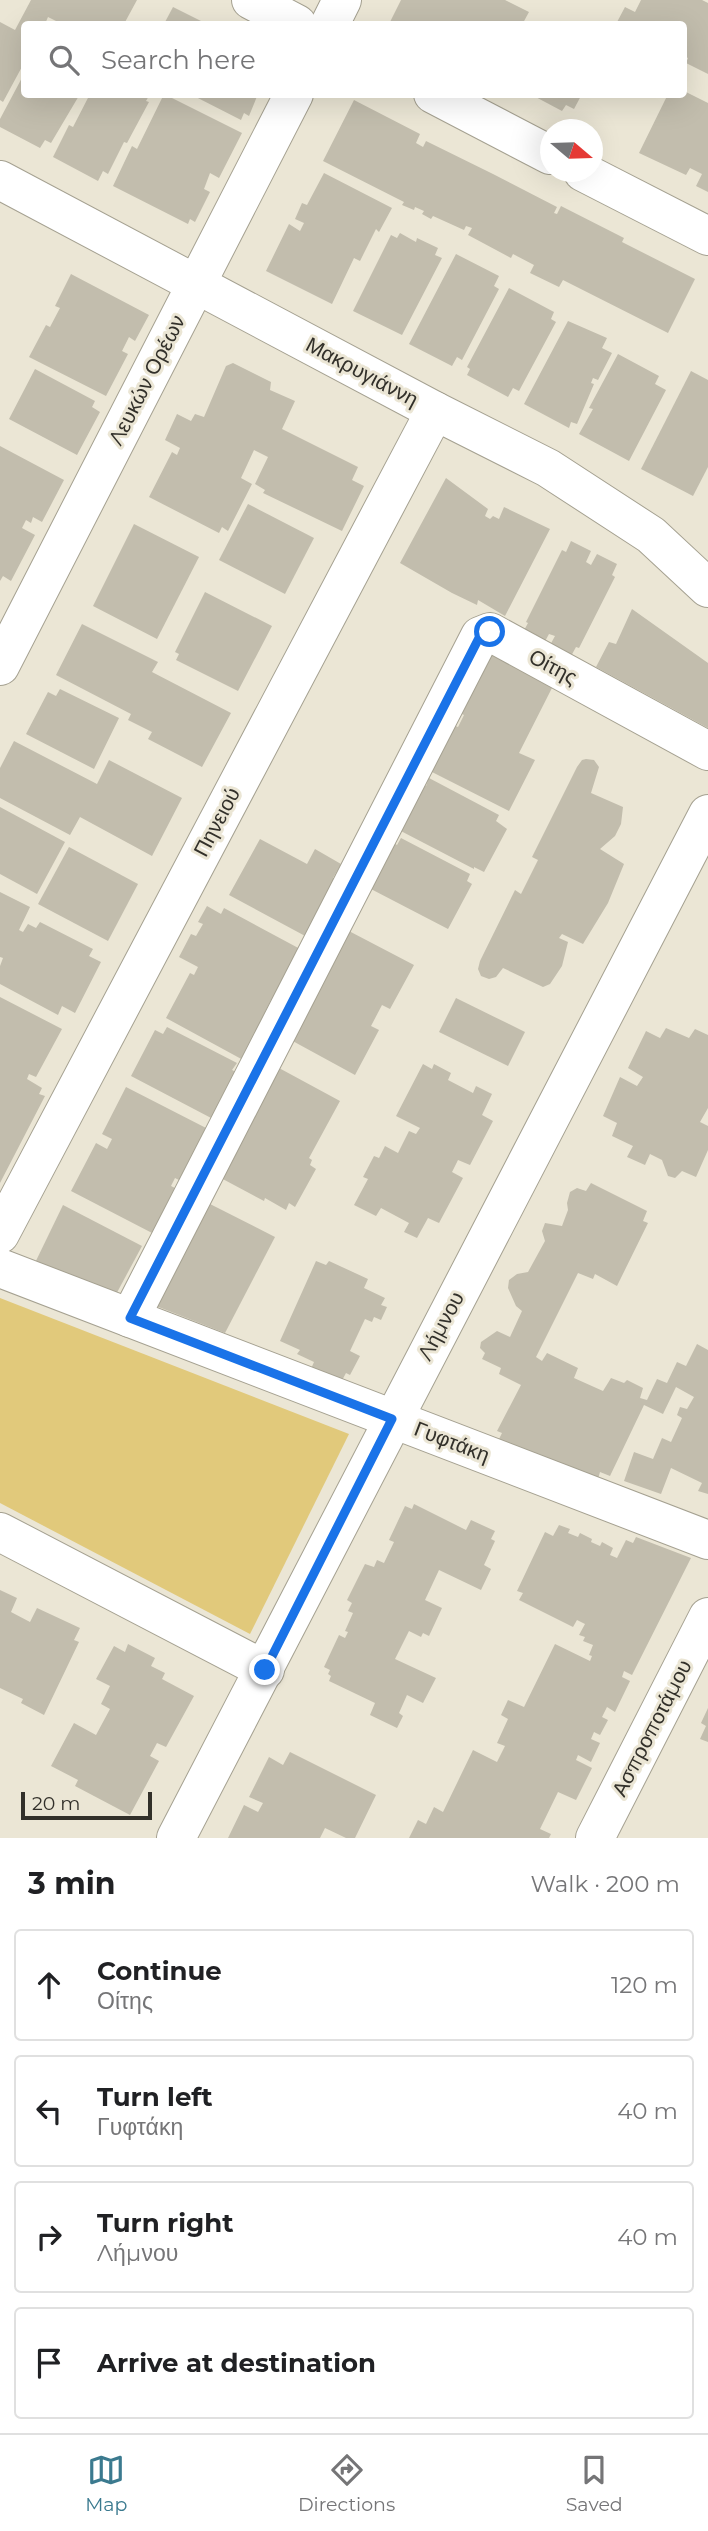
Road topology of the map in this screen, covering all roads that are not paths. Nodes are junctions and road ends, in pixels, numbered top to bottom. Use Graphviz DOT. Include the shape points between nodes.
graph roads {
  1 [pos="251,0"];
  2 [pos="342,0"];
  3 [pos="291,21"];
  4 [pos="332,21"];
  5 [pos="292,98"];
  6 [pos="441,98"];
  7 [pos="540,149"];
  8 [pos="0,180"];
  9 [pos="603,182"];
  10 [pos="708,236"];
  11 [pos="197,283"];
  12 [pos="435,411"];
  13 [pos="708,588"];
  14 [pos="0,666"];
  15 [pos="708,751"];
  16 [pos="708,814"];
  17 [pos="0,1234"];
  18 [pos="0,1268"];
  19 [pos="130,1318"];
  20 [pos="392,1419"];
  21 [pos="0,1532"];
  22 [pos="708,1540"];
  23 [pos="708,1617"];
  24 [pos="265,1670"];
  25 [pos="176,1838"];
  26 [pos="595,1838"];
  1 -- 3 [label="street"];
  2 -- 4 [label="street"];
  5 -- 11 [label="street, Λευκών Ορέων"];
  6 -- 7 [label="street"];
  8 -- 11 [label="street, Μακρυγιάννη"];
  9 -- 10 [label="street"];
  11 -- 12 [label="street, Μακρυγιάννη"];
  11 -- 14 [label="street, Λευκών Ορέων"];
  12 -- 13 [label="street, Μακρυγιάννη" via="548,468 651,535"];
  12 -- 17 [label="street, Πηνειού"];
  15 -- 19 [label="street, Οίτης" via="490,632 480,636"];
  16 -- 20 [label="street, Λήμνου"];
  18 -- 19 [label="street, Γυφτάκη"];
  19 -- 20 [label="street, Γυφτάκη"];
  20 -- 22 [label="street, Γυφτάκη"];
  20 -- 24 [label="street, Λήμνου"];
  21 -- 24 [label="street"];
  23 -- 26 [label="street, Ασπροποτάμου"];
  24 -- 25 [label="street, Λήμνου"];
}
